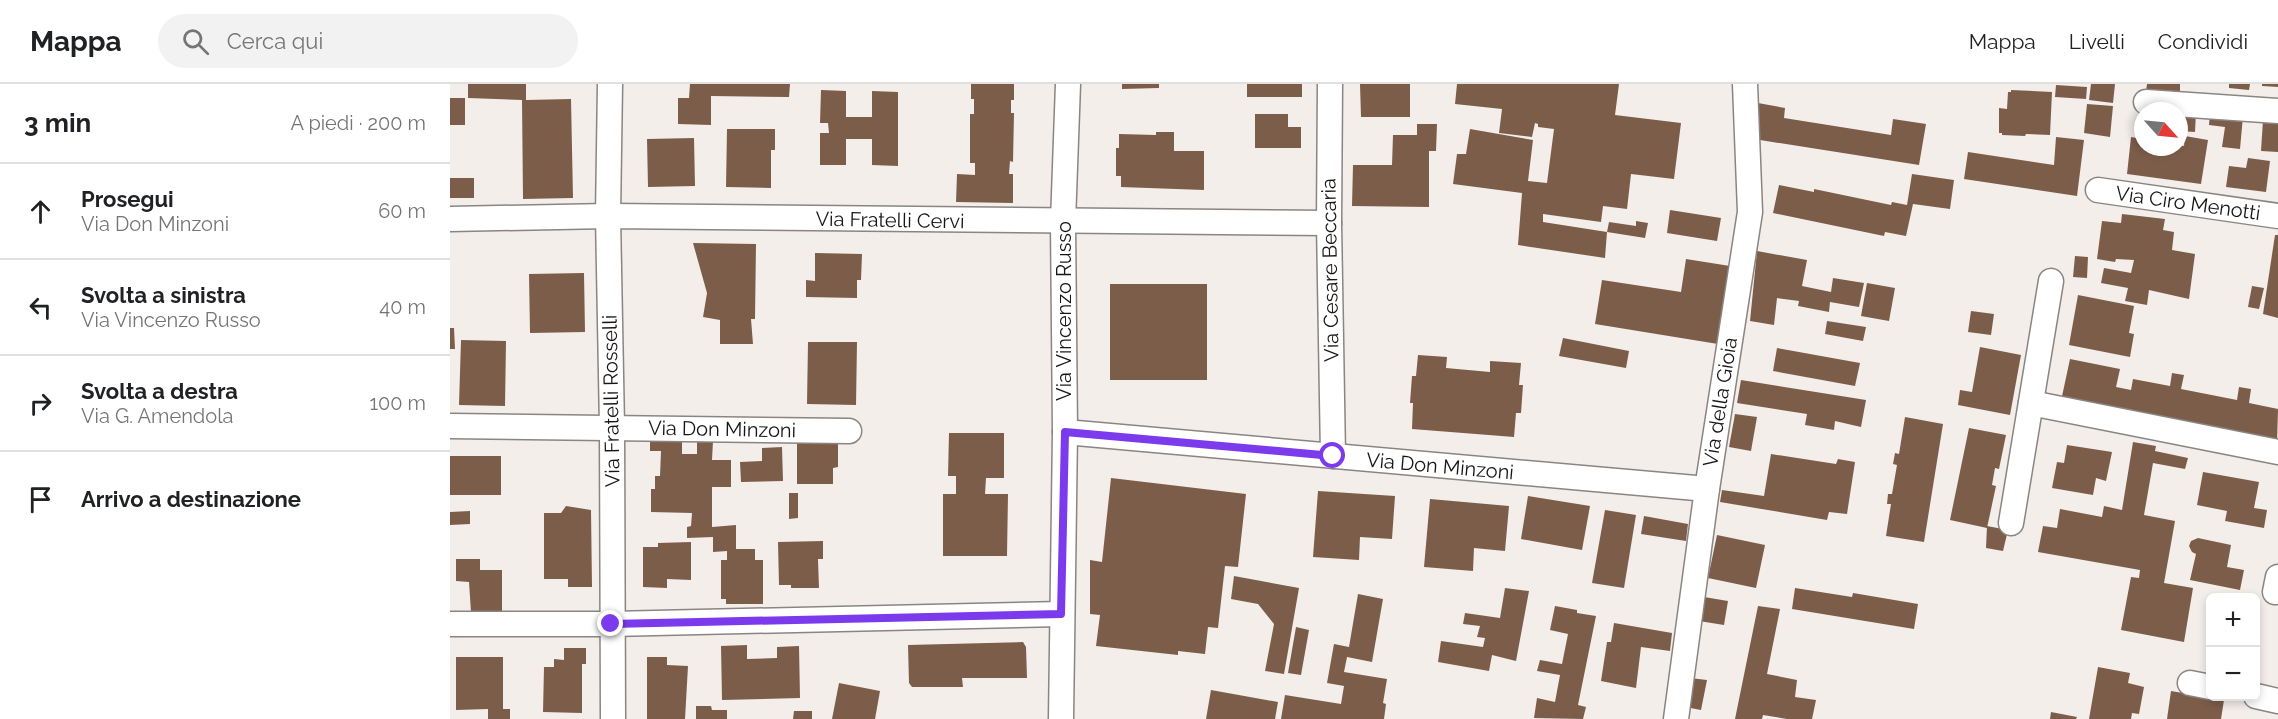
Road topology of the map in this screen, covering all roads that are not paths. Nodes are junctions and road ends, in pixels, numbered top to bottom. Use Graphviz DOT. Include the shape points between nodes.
graph roads {
  1 [pos="610,84"];
  2 [pos="1068,84"];
  3 [pos="1330,84"];
  4 [pos="1745,84"];
  5 [pos="2188,105"];
  6 [pos="2278,111"];
  7 [pos="2098,190"];
  8 [pos="608,216"];
  9 [pos="2278,216"];
  10 [pos="450,219"];
  11 [pos="1063,222"];
  12 [pos="1329,224"];
  13 [pos="2051,281"];
  14 [pos="2031,403"];
  15 [pos="450,426"];
  16 [pos="612,427"];
  17 [pos="849,431"];
  18 [pos="1065,432"];
  19 [pos="2278,452"];
  20 [pos="1333,456"];
  21 [pos="1707,489"];
  22 [pos="2011,522"];
  23 [pos="1061,614"];
  24 [pos="450,624"];
  25 [pos="611,624"];
  26 [pos="2260,697"];
  27 [pos="2278,701"];
  28 [pos="613,719"];
  29 [pos="1061,719"];
  30 [pos="1676,719"];
  1 -- 8 [label="street, Via Fratelli Rosselli"];
  2 -- 11 [label="street, Via Vincenzo Russo"];
  3 -- 12 [label="street, Via Cesare Beccaria"];
  4 -- 21 [label="street, Via della Gioia" via="1750,212"];
  5 -- 6 [label="street"];
  7 -- 9 [label="street, Via Ciro Menotti"];
  8 -- 10 [label="street, Via Fratelli Cervi"];
  8 -- 11 [label="street, Via Fratelli Cervi"];
  8 -- 16 [label="street, Via Fratelli Rosselli"];
  11 -- 12 [label="street, Via Fratelli Cervi"];
  11 -- 18 [label="street, Via Vincenzo Russo"];
  12 -- 20 [label="street, Via Cesare Beccaria"];
  13 -- 14 [label="street"];
  14 -- 19 [label="street"];
  14 -- 22 [label="street"];
  15 -- 16 [label="street, Via Don Minzoni"];
  16 -- 17 [label="street, Via Don Minzoni"];
  16 -- 25 [label="street, Via Fratelli Rosselli"];
  18 -- 20 [label="street, Via Don Minzoni"];
  18 -- 23 [label="street, Via Vincenzo Russo"];
  20 -- 21 [label="street, Via Don Minzoni"];
  21 -- 30 [label="street, Via della Gioia"];
  23 -- 25 [label="street"];
  23 -- 29 [label="street, Via Vincenzo Russo"];
  24 -- 25 [label="street"];
  25 -- 28 [label="street, Via Fratelli Rosselli"];
  26 -- 27 [label="street"];
}
